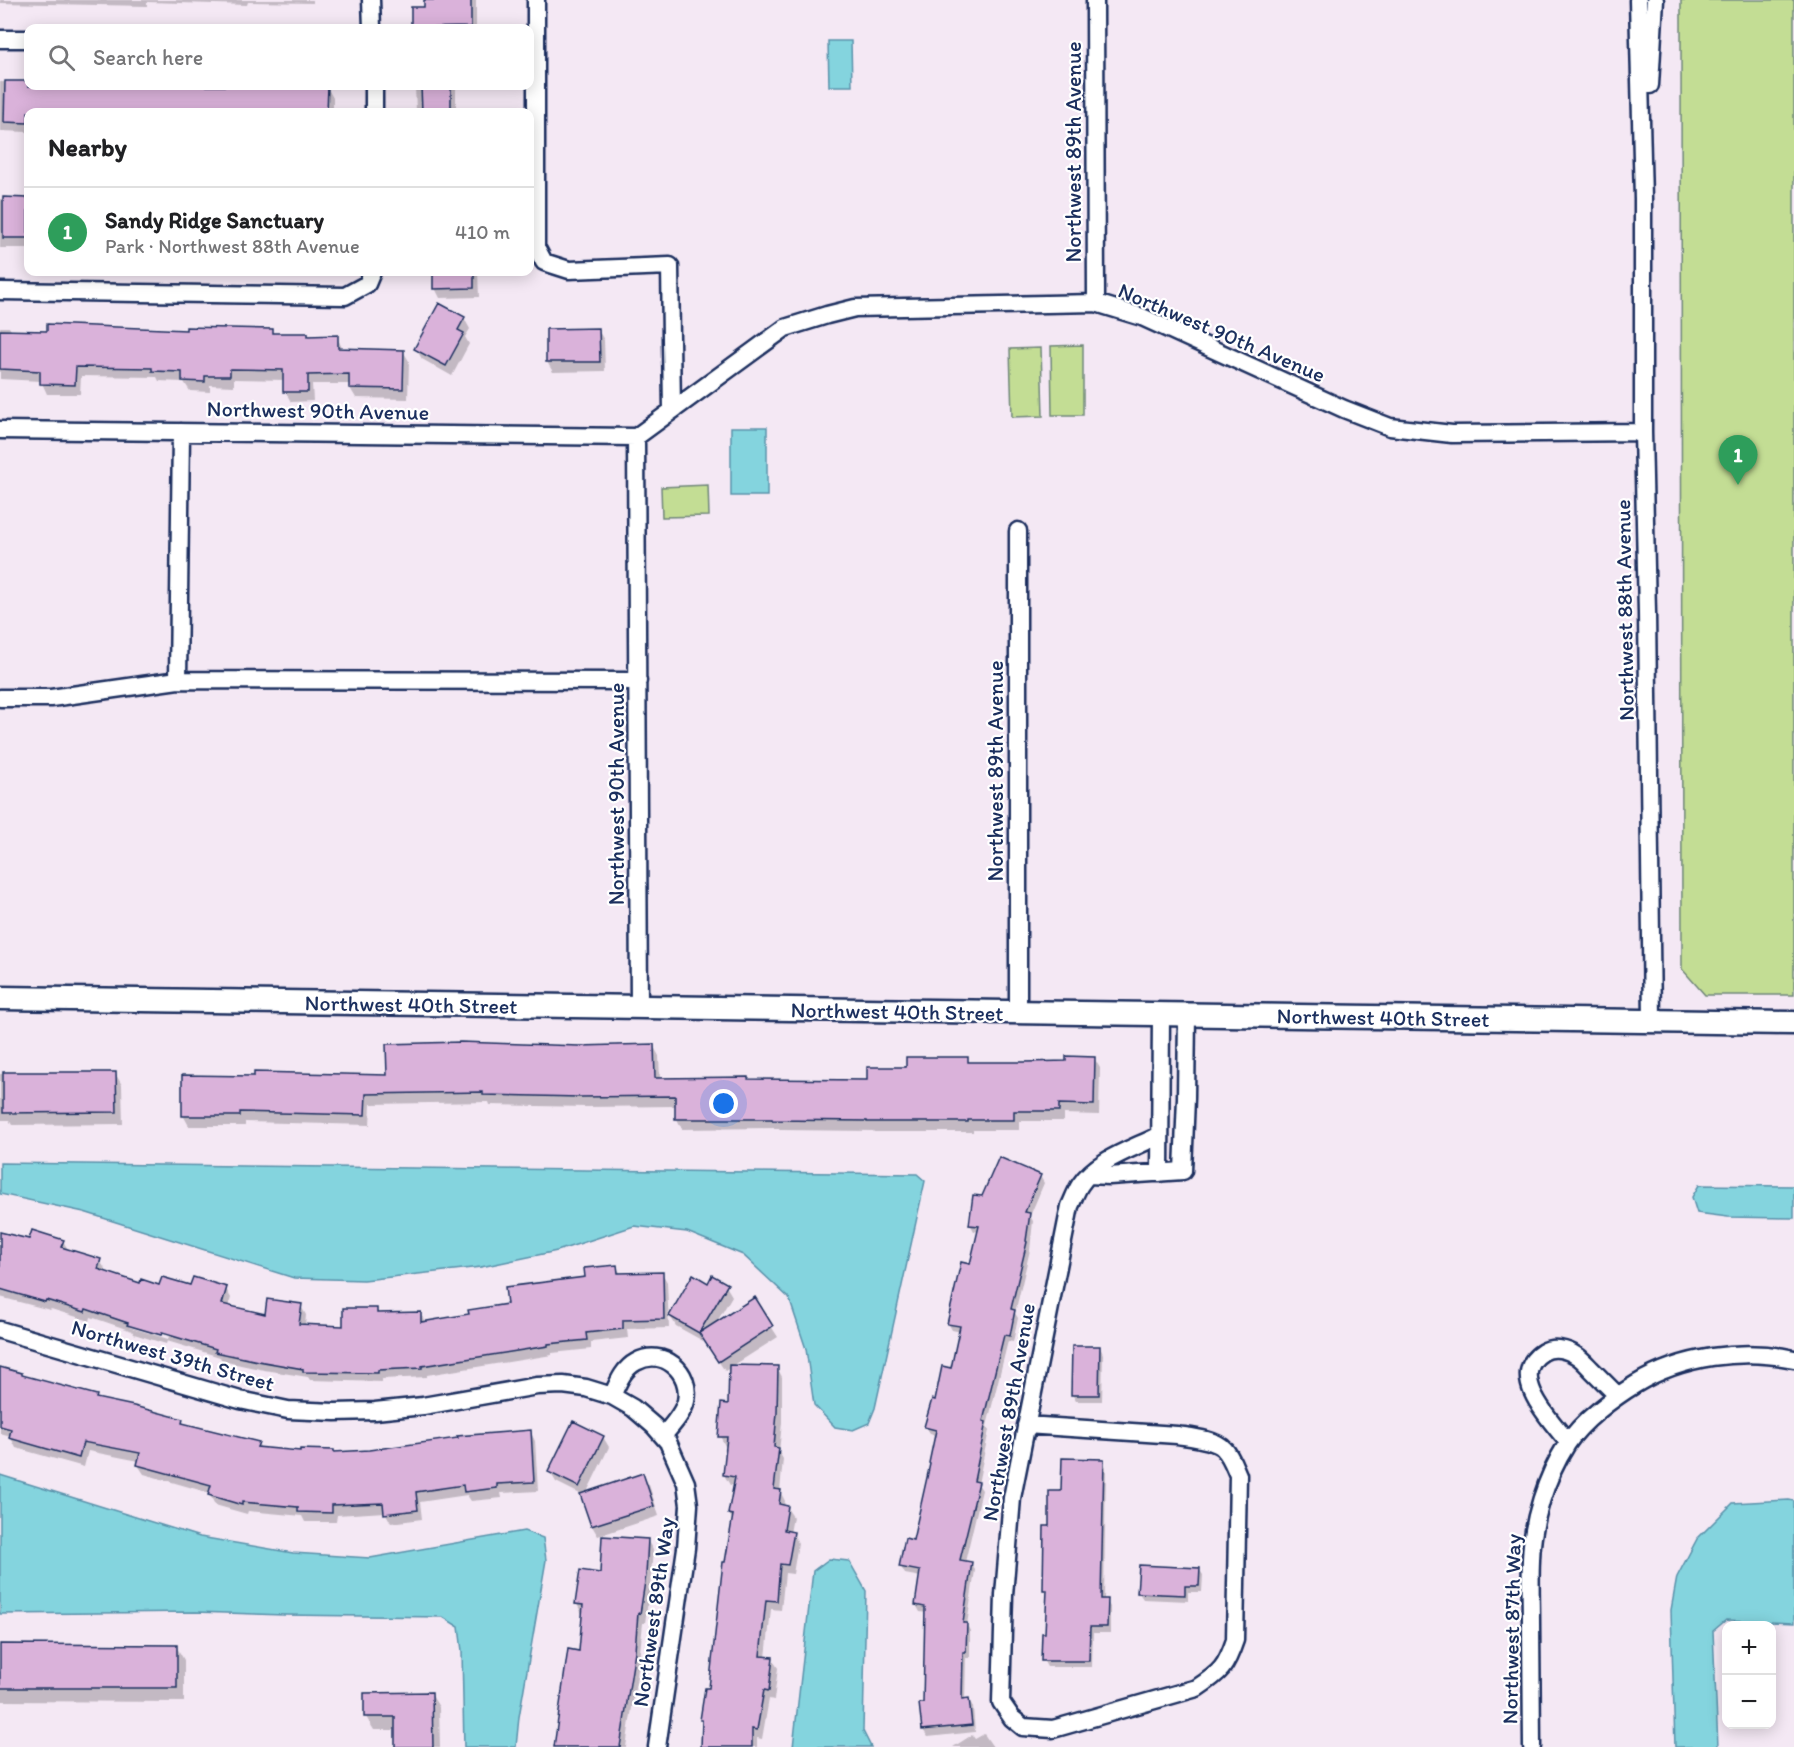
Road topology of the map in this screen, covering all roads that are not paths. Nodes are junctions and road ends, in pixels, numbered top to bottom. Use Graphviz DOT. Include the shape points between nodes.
graph roads {
  1 [pos="371,0"];
  2 [pos="536,0"];
  3 [pos="1095,0"];
  4 [pos="1638,0"];
  5 [pos="1655,0"];
  6 [pos="372,24"];
  7 [pos="0,39"];
  8 [pos="24,39"];
  9 [pos="374,90"];
  10 [pos="374,108"];
  11 [pos="1644,199"];
  12 [pos="370,278"];
  13 [pos="0,291"];
  14 [pos="1096,303"];
  15 [pos="672,411"];
  16 [pos="0,430"];
  17 [pos="181,432"];
  18 [pos="1643,432"];
  19 [pos="636,437"];
  20 [pos="1018,531"];
  21 [pos="178,680"];
  22 [pos="638,681"];
  23 [pos="0,698"];
  24 [pos="0,998"];
  25 [pos="639,1008"];
  26 [pos="1018,1012"];
  27 [pos="1161,1013"];
  28 [pos="1186,1014"];
  29 [pos="1652,1020"];
  30 [pos="1794,1023"];
  31 [pos="1160,1134"];
  32 [pos="1160,1173"];
  33 [pos="1089,1175"];
  34 [pos="0,1330"];
  35 [pos="1794,1359"];
  36 [pos="586,1388"];
  37 [pos="1617,1395"];
  38 [pos="612,1396"];
  39 [pos="1026,1425"];
  40 [pos="663,1436"];
  41 [pos="1568,1442"];
  42 [pos="657,1747"];
  43 [pos="1532,1747"];
  1 -- 6 [label="street"];
  2 -- 15 [label="street" via="536,247 544,262 569,270 670,266"];
  3 -- 14 [label="street, Northwest 89th Avenue"];
  4 -- 11 [label="street, Northwest 88th Avenue"];
  5 -- 11 [label="street, Northwest 88th Avenue"];
  7 -- 8 [label="street"];
  9 -- 10 [label="street"];
  11 -- 18 [label="street, Northwest 88th Avenue"];
  12 -- 13 [label="street" via="345,296"];
  14 -- 15 [label="street, Northwest 90th Avenue" via="855,308 827,315 785,328"];
  14 -- 18 [label="street, Northwest 90th Avenue" via="1142,317 1390,428 1452,434"];
  15 -- 19 [label="street, Northwest 90th Avenue"];
  16 -- 17 [label="street, Northwest 90th Avenue"];
  17 -- 19 [label="street, Northwest 90th Avenue"];
  17 -- 21 [label="street"];
  18 -- 29 [label="street, Northwest 88th Avenue"];
  19 -- 22 [label="street, Northwest 90th Avenue"];
  20 -- 26 [label="street, Northwest 89th Avenue"];
  21 -- 22 [label="street"];
  21 -- 23 [label="street" via="51,698"];
  22 -- 25 [label="street, Northwest 90th Avenue"];
  24 -- 25 [label="street, Northwest 40th Street"];
  25 -- 26 [label="street, Northwest 40th Street"];
  26 -- 27 [label="street, Northwest 40th Street"];
  27 -- 28 [label="street, Northwest 40th Street"];
  27 -- 31 [label="street"];
  28 -- 29 [label="street, Northwest 40th Street"];
  28 -- 32 [label="street" via="1182,1172"];
  29 -- 30 [label="street, Northwest 40th Street"];
  31 -- 32 [label="street"];
  31 -- 33 [label="street, Northwest 89th Avenue" via="1116,1155"];
  32 -- 33 [label="street"];
  33 -- 39 [label="street, Northwest 89th Avenue" via="1070,1206"];
  34 -- 36 [label="street, Northwest 39th Street" via="240,1400 288,1410 375,1411 537,1386"];
  35 -- 37 [label="street, Northwest 87th Way" via="1750,1354 1716,1356 1648,1376"];
  36 -- 38 [label="street, Northwest 89th Way"];
  37 -- 41 [label="street, Northwest 87th Way"];
  37 -- 41 [label="street" via="1578,1356 1549,1348 1537,1356 1528,1378 1532,1391"];
  38 -- 40 [label="street, Northwest 89th Way" via="633,1408"];
  38 -- 40 [label="street" via="624,1373 637,1362 665,1359 678,1368 685,1383 686,1401"];
  39 -- 39 [label="street, Northwest 89th Avenue" via="1177,1435 1223,1446 1238,1475 1235,1640 1228,1660 1217,1674 1197,1688 1053,1729 1023,1727 1012,1718 1001,1702 1004,1595 1012,1498"];
  40 -- 42 [label="street, Northwest 89th Way" via="686,1483 689,1505"];
  41 -- 43 [label="street, Northwest 87th Way" via="1543,1495 1531,1558"];
}
